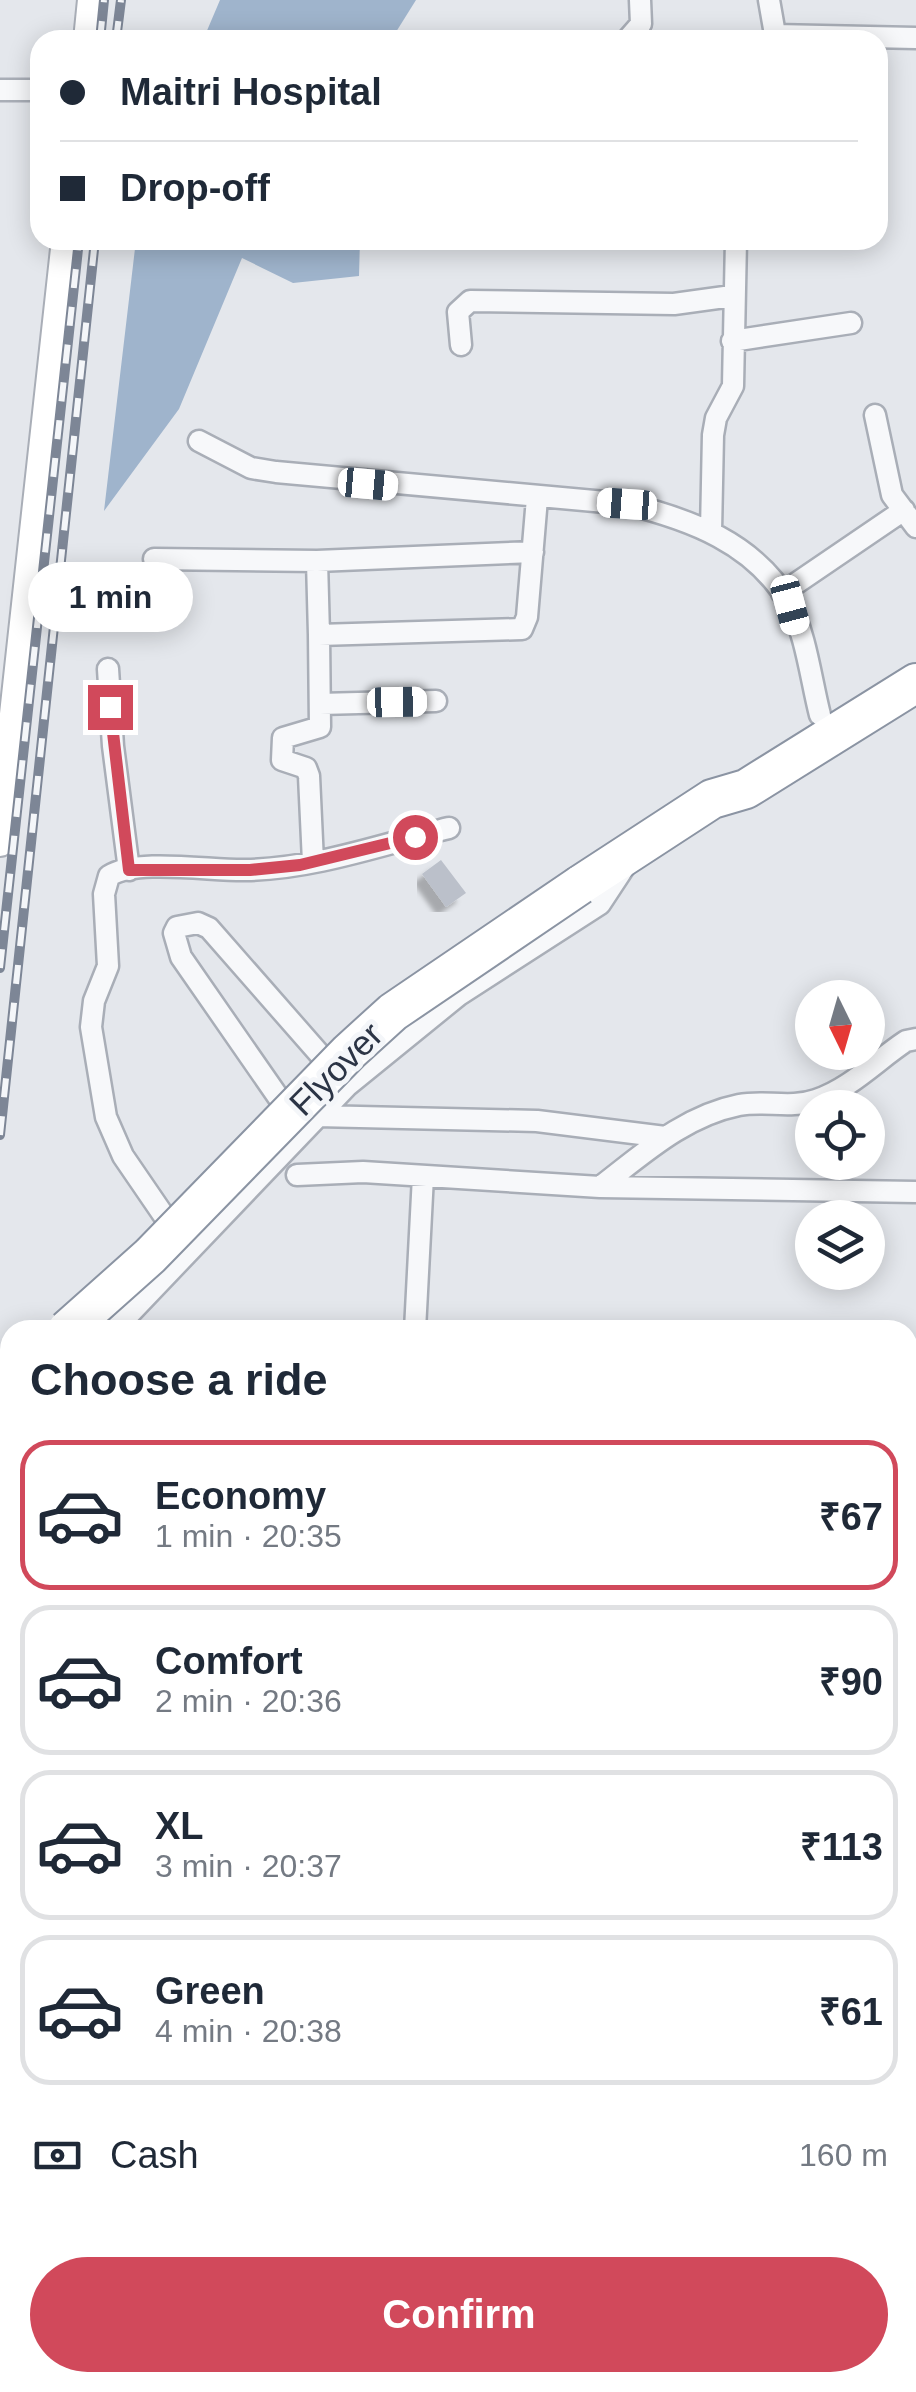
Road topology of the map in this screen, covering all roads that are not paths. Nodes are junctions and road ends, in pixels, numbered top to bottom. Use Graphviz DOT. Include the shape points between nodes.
graph roads {
  1 [pos="92,0"];
  2 [pos="640,0"];
  3 [pos="769,0"];
  4 [pos="89,30"];
  5 [pos="636,30"];
  6 [pos="775,30"];
  7 [pos="888,38"];
  8 [pos="916,38"];
  9 [pos="0,90"];
  10 [pos="30,90"];
  11 [pos="65,250"];
  12 [pos="735,250"];
  13 [pos="732,296"];
  14 [pos="851,323"];
  15 [pos="732,340"];
  16 [pos="460,345"];
  17 [pos="875,415"];
  18 [pos="199,441"];
  19 [pos="537,498"];
  20 [pos="910,518"];
  21 [pos="711,531"];
  22 [pos="533,552"];
  23 [pos="154,559"];
  24 [pos="317,560"];
  25 [pos="782,592"];
  26 [pos="319,635"];
  27 [pos="916,654"];
  28 [pos="108,668"];
  29 [pos="916,683"];
  30 [pos="436,701"];
  31 [pos="320,704"];
  32 [pos="820,715"];
  33 [pos="712,798"];
  34 [pos="449,828"];
  35 [pos="0,842"];
  36 [pos="637,848"];
  37 [pos="313,862"];
  38 [pos="129,870"];
  39 [pos="916,1039"];
  40 [pos="347,1086"];
  41 [pos="309,1124"];
  42 [pos="665,1137"];
  43 [pos="297,1175"];
  44 [pos="423,1176"];
  45 [pos="600,1188"];
  46 [pos="916,1192"];
  47 [pos="188,1251"];
  48 [pos="77,1320"];
  49 [pos="123,1320"];
  50 [pos="415,1320"];
  1 -- 4 [label="street"];
  2 -- 5 [label="street"];
  3 -- 6 [label="street"];
  7 -- 8 [label="street"];
  9 -- 10 [label="street"];
  11 -- 35 [label="street"];
  12 -- 13 [label="street"];
  13 -- 15 [label="street"];
  13 -- 16 [label="street" via="674,304 470,301 458,312"];
  14 -- 15 [label="street"];
  15 -- 21 [label="street" via="733,386 714,435"];
  17 -- 20 [label="street" via="892,495"];
  18 -- 19 [label="street" via="251,468"];
  19 -- 21 [label="street" via="627,504"];
  19 -- 22 [label="street"];
  20 -- 25 [label="street"];
  21 -- 25 [label="street"];
  22 -- 24 [label="street"];
  22 -- 26 [label="street" via="522,629"];
  23 -- 24 [label="street"];
  24 -- 26 [label="street"];
  25 -- 32 [label="street"];
  26 -- 31 [label="street"];
  27 -- 32 [label="highway"];
  28 -- 38 [label="street"];
  29 -- 33 [label="highway" via="746,790"];
  30 -- 31 [label="street"];
  31 -- 37 [label="street" via="320,727 283,738 282,760 306,768 309,776"];
  32 -- 33 [label="highway" via="733,770"];
  33 -- 36 [label="highway, Flyover"];
  34 -- 37 [label="street"];
  36 -- 40 [label="street" via="600,904 459,995"];
  36 -- 48 [label="highway, Flyover, bridge" via="393,1012"];
  37 -- 38 [label="street" via="250,870"];
  38 -- 47 [label="street" via="114,872 104,883 108,966 91,1027 113,1138"];
  39 -- 42 [label="street" via="817,1100 734,1106"];
  40 -- 41 [label="street"];
  40 -- 41 [label="street" via="209,928 194,923 174,929 181,958"];
  41 -- 42 [label="street" via="537,1121"];
  41 -- 47 [label="street"];
  42 -- 45 [label="street"];
  43 -- 44 [label="street"];
  44 -- 45 [label="street"];
  44 -- 50 [label="street"];
  45 -- 46 [label="street"];
  47 -- 49 [label="street"];
}
